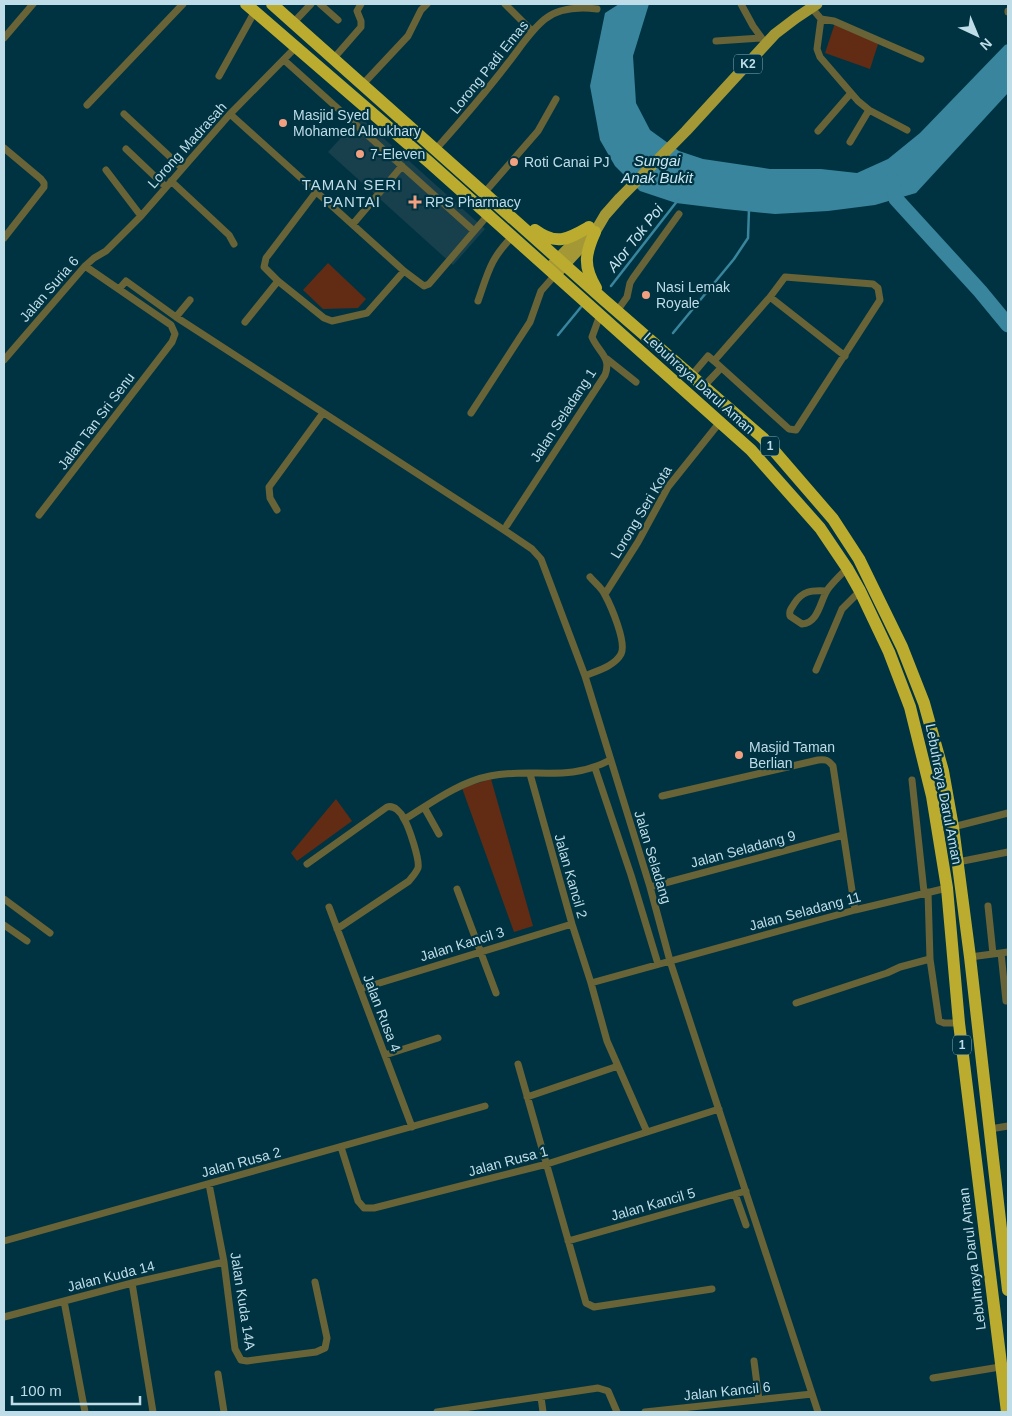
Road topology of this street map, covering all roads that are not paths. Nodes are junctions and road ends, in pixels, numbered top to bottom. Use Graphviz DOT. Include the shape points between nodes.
graph roads {
  1 [pos="33,4"];
  2 [pos="183,4"];
  3 [pos="311,4"];
  4 [pos="320,4"];
  5 [pos="361,4"];
  6 [pos="427,4"];
  7 [pos="505,4"];
  8 [pos="559,4"];
  9 [pos="740,4"];
  10 [pos="277,5"];
  11 [pos="814,5"];
  12 [pos="251,8"];
  13 [pos="597,9"];
  14 [pos="557,12"];
  15 [pos="821,19"];
  16 [pos="338,20"];
  17 [pos="294,22"];
  18 [pos="532,31"];
  19 [pos="4,38"];
  20 [pos="716,41"];
  21 [pos="763,41"];
  22 [pos="296,46"];
  23 [pos="334,58"];
  24 [pos="921,59"];
  25 [pos="284,60"];
  26 [pos="219,76"];
  27 [pos="363,84"];
  28 [pos="851,93"];
  29 [pos="556,99"];
  30 [pos="87,105"];
  31 [pos="870,110"];
  32 [pos="124,114"];
  33 [pos="230,114"];
  34 [pos="818,130"];
  35 [pos="907,130"];
  36 [pos="850,142"];
  37 [pos="4,148"];
  38 [pos="126,149"];
  39 [pos="436,149"];
  40 [pos="402,166"];
  41 [pos="182,168"];
  42 [pos="106,170"];
  43 [pos="169,184"];
  44 [pos="316,192"];
  45 [pos="485,192"];
  46 [pos="679,214"];
  47 [pos="488,215"];
  48 [pos="141,216"];
  49 [pos="514,218"];
  50 [pos="353,224"];
  51 [pos="592,230"];
  52 [pos="474,231"];
  53 [pos="512,237"];
  54 [pos="4,238"];
  55 [pos="234,244"];
  56 [pos="94,258"];
  57 [pos="562,261"];
  58 [pos="85,266"];
  59 [pos="404,271"];
  60 [pos="551,272"];
  61 [pos="278,281"];
  62 [pos="119,289"];
  63 [pos="770,297"];
  64 [pos="603,299"];
  65 [pos="190,300"];
  66 [pos="478,301"];
  67 [pos="617,310"];
  68 [pos="600,315"];
  69 [pos="176,317"];
  70 [pos="245,322"];
  71 [pos="845,356"];
  72 [pos="606,358"];
  73 [pos="711,359"];
  74 [pos="4,360"];
  75 [pos="721,368"];
  76 [pos="692,375"];
  77 [pos="636,382"];
  78 [pos="704,386"];
  79 [pos="323,413"];
  80 [pos="471,413"];
  81 [pos="720,422"];
  82 [pos="277,510"];
  83 [pos="39,515"];
  84 [pos="507,525"];
  85 [pos="847,568"];
  86 [pos="590,577"];
  87 [pos="826,590"];
  88 [pos="860,591"];
  89 [pos="605,594"];
  90 [pos="816,670"];
  91 [pos="585,676"];
  92 [pos="610,760"];
  93 [pos="595,768"];
  94 [pos="530,774"];
  95 [pos="912,780"];
  96 [pos="662,796"];
  97 [pos="424,807"];
  98 [pos="1008,812"];
  99 [pos="405,819"];
  100 [pos="953,827"];
  101 [pos="439,834"];
  102 [pos="843,835"];
  103 [pos="1008,852"];
  104 [pos="958,862"];
  105 [pos="307,864"];
  106 [pos="650,887"];
  107 [pos="947,888"];
  108 [pos="457,889"];
  109 [pos="926,892"];
  110 [pos="4,899"];
  111 [pos="988,906"];
  112 [pos="329,907"];
  113 [pos="855,910"];
  114 [pos="572,924"];
  115 [pos="4,925"];
  116 [pos="337,929"];
  117 [pos="50,933"];
  118 [pos="27,941"];
  119 [pos="480,952"];
  120 [pos="1001,953"];
  121 [pos="970,957"];
  122 [pos="930,959"];
  123 [pos="670,960"];
  124 [pos="658,964"];
  125 [pos="592,983"];
  126 [pos="360,988"];
  127 [pos="496,994"];
  128 [pos="1006,1001"];
  129 [pos="796,1003"];
  130 [pos="959,1023"];
  131 [pos="438,1038"];
  132 [pos="384,1055"];
  133 [pos="518,1064"];
  134 [pos="618,1066"];
  135 [pos="527,1097"];
  136 [pos="485,1106"];
  137 [pos="719,1109"];
  138 [pos="1008,1126"];
  139 [pos="412,1127"];
  140 [pos="990,1129"];
  141 [pos="647,1132"];
  142 [pos="341,1147"];
  143 [pos="547,1164"];
  144 [pos="209,1184"];
  145 [pos="746,1191"];
  146 [pos="735,1194"];
  147 [pos="746,1225"];
  148 [pos="4,1241"];
  149 [pos="568,1241"];
  150 [pos="1006,1256"];
  151 [pos="224,1262"];
  152 [pos="315,1282"];
  153 [pos="132,1283"];
  154 [pos="712,1289"];
  155 [pos="1008,1290"];
  156 [pos="64,1301"];
  157 [pos="4,1317"];
  158 [pos="754,1361"];
  159 [pos="1000,1367"];
  160 [pos="218,1374"];
  161 [pos="933,1378"];
  162 [pos="812,1394"];
  163 [pos="541,1398"];
  164 [pos="759,1400"];
  165 [pos="450,1411"];
  166 [pos="85,1412"];
  167 [pos="153,1412"];
  168 [pos="224,1412"];
  169 [pos="438,1412"];
  170 [pos="543,1412"];
  171 [pos="617,1412"];
  172 [pos="644,1412"];
  173 [pos="818,1412"];
  174 [pos="1007,1412"];
  1 -- 19 [label="street"];
  2 -- 30 [label="street"];
  3 -- 17 [label="street"];
  4 -- 16 [label="street"];
  5 -- 23 [label="street" via="357,11 360,29"];
  6 -- 27 [label="street" via="408,36"];
  7 -- 18 [label="street"];
  8 -- 14 [label="street"];
  9 -- 21 [label="street"];
  10 -- 17 [label="highway, Lebuhraya Darul Aman / 1"];
  11 -- 15 [label="street"];
  11 -- 21 [label="main road, K2"];
  12 -- 22 [label="highway, Lebuhraya Darul Aman / 1"];
  12 -- 26 [label="street"];
  13 -- 14 [label="street, Lorong Padi Emas"];
  14 -- 18 [label="street, Lorong Padi Emas"];
  15 -- 24 [label="street" via="834,21"];
  15 -- 28 [label="street" via="818,54"];
  17 -- 23 [label="highway, Lebuhraya Darul Aman / 1"];
  18 -- 39 [label="street, Lorong Padi Emas"];
  20 -- 21 [label="street"];
  21 -- 51 [label="main road, K2" via="686,131"];
  22 -- 25 [label="street, Lorong Madrasah"];
  22 -- 47 [label="highway, Lebuhraya Darul Aman / 1"];
  23 -- 27 [label="highway, Lebuhraya Darul Aman / 1"];
  25 -- 33 [label="street, Lorong Madrasah"];
  25 -- 40 [label="street"];
  27 -- 39 [label="highway, Lebuhraya Darul Aman / 1"];
  28 -- 31 [label="street"];
  28 -- 34 [label="street"];
  29 -- 45 [label="street" via="538,131"];
  31 -- 35 [label="street"];
  31 -- 36 [label="street"];
  32 -- 41 [label="street"];
  33 -- 41 [label="street, Lorong Madrasah"];
  33 -- 44 [label="street"];
  37 -- 54 [label="street" via="44,184 42,191"];
  38 -- 43 [label="street"];
  39 -- 45 [label="highway, Lebuhraya Darul Aman / 1"];
  40 -- 50 [label="street"];
  40 -- 52 [label="street"];
  41 -- 43 [label="street, Lorong Madrasah"];
  42 -- 48 [label="street"];
  43 -- 48 [label="street, Lorong Madrasah"];
  43 -- 55 [label="street" via="229,235"];
  44 -- 50 [label="street"];
  44 -- 61 [label="street" via="266,258 264,267"];
  45 -- 49 [label="highway, Lebuhraya Darul Aman / 1"];
  46 -- 67 [label="street" via="633,278 627,297"];
  47 -- 52 [label="street"];
  47 -- 53 [label="highway, Lebuhraya Darul Aman / 1"];
  48 -- 56 [label="street, Lorong Madrasah" via="106,251"];
  49 -- 51 [label="highway" via="554,240 565,240"];
  49 -- 57 [label="highway, Lebuhraya Darul Aman / 1"];
  50 -- 59 [label="street"];
  51 -- 57 [label="main road, K2"];
  51 -- 64 [label="highway" via="586,265"];
  52 -- 59 [label="street" via="427,286 419,284"];
  53 -- 60 [label="highway, Lebuhraya Darul Aman / 1"];
  53 -- 66 [label="street" via="494,259"];
  56 -- 58 [label="street, Jalan Suria 6"];
  57 -- 60 [label="main road, K2"];
  57 -- 64 [label="highway, Lebuhraya Darul Aman / 1"];
  58 -- 62 [label="street"];
  58 -- 74 [label="street, Jalan Suria 6"];
  59 -- 61 [label="street" via="367,313 336,320 324,318"];
  60 -- 68 [label="highway, Lebuhraya Darul Aman / 1"];
  60 -- 80 [label="street" via="530,322"];
  61 -- 70 [label="street"];
  62 -- 69 [label="street, Jalan Seladang" via="126,281"];
  62 -- 83 [label="street, Jalan Tan Sri Senu" via="171,325 175,334"];
  63 -- 71 [label="street"];
  63 -- 71 [label="street" via="785,277 872,284 878,288 880,300"];
  63 -- 73 [label="street"];
  64 -- 67 [label="highway, Lebuhraya Darul Aman / 1"];
  65 -- 69 [label="street"];
  67 -- 76 [label="highway, Lebuhraya Darul Aman / 1"];
  68 -- 72 [label="street, Jalan Seladang 1" via="592,338"];
  68 -- 81 [label="highway, Lebuhraya Darul Aman / 1"];
  69 -- 79 [label="street, Jalan Seladang"];
  71 -- 75 [label="street" via="793,430"];
  72 -- 77 [label="street"];
  72 -- 84 [label="street, Jalan Seladang 1" via="605,375"];
  73 -- 75 [label="street"];
  73 -- 76 [label="street"];
  75 -- 78 [label="street"];
  76 -- 78 [label="highway, Lebuhraya Darul Aman / 1"];
  78 -- 100 [label="highway, Lebuhraya Darul Aman / 1" via="763,438 798,477 833,519 859,559 902,647 924,703 943,771"];
  79 -- 82 [label="street" via="269,488"];
  79 -- 91 [label="street, Jalan Seladang" via="537,554"];
  81 -- 85 [label="highway, Lebuhraya Darul Aman / 1" via="798,500"];
  81 -- 89 [label="street, Lorong Seri Kota" via="671,482"];
  85 -- 87 [label="street"];
  85 -- 88 [label="highway, Lebuhraya Darul Aman / 1"];
  86 -- 89 [label="street"];
  87 -- 87 [label="street" via="820,608 808,623 802,624 790,616 790,609 801,595 808,591"];
  88 -- 90 [label="street" via="842,609"];
  88 -- 107 [label="highway, Lebuhraya Darul Aman / 1" via="910,707 927,771"];
  89 -- 91 [label="street" via="621,635 622,653 610,665"];
  91 -- 92 [label="street, Jalan Seladang"];
  92 -- 93 [label="street"];
  92 -- 106 [label="street, Jalan Seladang"];
  93 -- 94 [label="street" via="579,773"];
  93 -- 124 [label="street"];
  94 -- 97 [label="street" via="482,778"];
  94 -- 114 [label="street, Jalan Kancil 2"];
  95 -- 109 [label="street"];
  96 -- 102 [label="street" via="825,759 833,766"];
  97 -- 99 [label="street"];
  97 -- 101 [label="street"];
  98 -- 100 [label="street"];
  99 -- 105 [label="street" via="394,807 386,807"];
  99 -- 116 [label="street" via="418,860 415,874"];
  100 -- 104 [label="highway, Lebuhraya Darul Aman / 1"];
  102 -- 106 [label="street, Jalan Seladang 9"];
  102 -- 113 [label="street"];
  103 -- 104 [label="street"];
  104 -- 121 [label="highway, Lebuhraya Darul Aman / 1"];
  106 -- 123 [label="street, Jalan Seladang"];
  107 -- 109 [label="street, Jalan Seladang 11"];
  107 -- 130 [label="highway, Lebuhraya Darul Aman / 1"];
  108 -- 119 [label="street"];
  109 -- 113 [label="street, Jalan Seladang 11"];
  109 -- 122 [label="street"];
  110 -- 117 [label="street"];
  111 -- 120 [label="street"];
  112 -- 116 [label="street, Jalan Rusa 4"];
  113 -- 123 [label="street, Jalan Seladang 11"];
  114 -- 119 [label="street, Jalan Kancil 3"];
  114 -- 125 [label="street, Jalan Kancil 2"];
  115 -- 118 [label="street"];
  116 -- 126 [label="street, Jalan Rusa 4"];
  119 -- 126 [label="street, Jalan Kancil 3"];
  119 -- 127 [label="street"];
  120 -- 121 [label="street"];
  120 -- 128 [label="street"];
  121 -- 140 [label="highway, Lebuhraya Darul Aman / 1"];
  122 -- 129 [label="street"];
  122 -- 130 [label="street" via="938,1021"];
  123 -- 124 [label="street"];
  123 -- 137 [label="street, Jalan Seladang"];
  124 -- 125 [label="street"];
  125 -- 134 [label="street, Jalan Kancil 2" via="605,1035"];
  126 -- 132 [label="street, Jalan Rusa 4"];
  130 -- 159 [label="highway, Lebuhraya Darul Aman / 1"];
  131 -- 132 [label="street"];
  132 -- 139 [label="street, Jalan Rusa 4"];
  133 -- 135 [label="street"];
  134 -- 135 [label="street"];
  134 -- 141 [label="street, Jalan Kancil 2"];
  135 -- 143 [label="street"];
  136 -- 139 [label="street, Jalan Rusa 2"];
  137 -- 141 [label="street, Jalan Rusa 1"];
  137 -- 145 [label="street, Jalan Seladang"];
  138 -- 140 [label="street"];
  139 -- 142 [label="street, Jalan Rusa 2"];
  140 -- 150 [label="highway, Lebuhraya Darul Aman / 1"];
  141 -- 143 [label="street, Jalan Rusa 1"];
  142 -- 143 [label="street, Jalan Rusa 1" via="358,1201 364,1208"];
  142 -- 144 [label="street, Jalan Rusa 2"];
  143 -- 149 [label="street"];
  144 -- 148 [label="street, Jalan Rusa 2"];
  144 -- 151 [label="street, Jalan Kuda 14A"];
  145 -- 146 [label="street, Jalan Kancil 5"];
  145 -- 162 [label="street, Jalan Seladang"];
  146 -- 147 [label="street"];
  146 -- 149 [label="street, Jalan Kancil 5"];
  149 -- 154 [label="street" via="583,1298 589,1306"];
  150 -- 155 [label="highway, Lebuhraya Darul Aman / 1"];
  151 -- 152 [label="street, Jalan Kuda 14A" via="236,1350 241,1360 316,1352 325,1348 327,1338"];
  151 -- 153 [label="street, Jalan Kuda 14"];
  153 -- 156 [label="street, Jalan Kuda 14"];
  153 -- 167 [label="street"];
  156 -- 157 [label="street, Jalan Kuda 14"];
  156 -- 166 [label="street"];
  158 -- 164 [label="street"];
  159 -- 161 [label="street"];
  159 -- 174 [label="highway, Lebuhraya Darul Aman / 1"];
  160 -- 168 [label="street"];
  162 -- 164 [label="street, Jalan Kancil 6"];
  162 -- 173 [label="street, Jalan Seladang"];
  163 -- 165 [label="street"];
  163 -- 170 [label="street"];
  163 -- 171 [label="street" via="604,1388"];
  164 -- 172 [label="street, Jalan Kancil 6"];
  165 -- 169 [label="street"];
}
